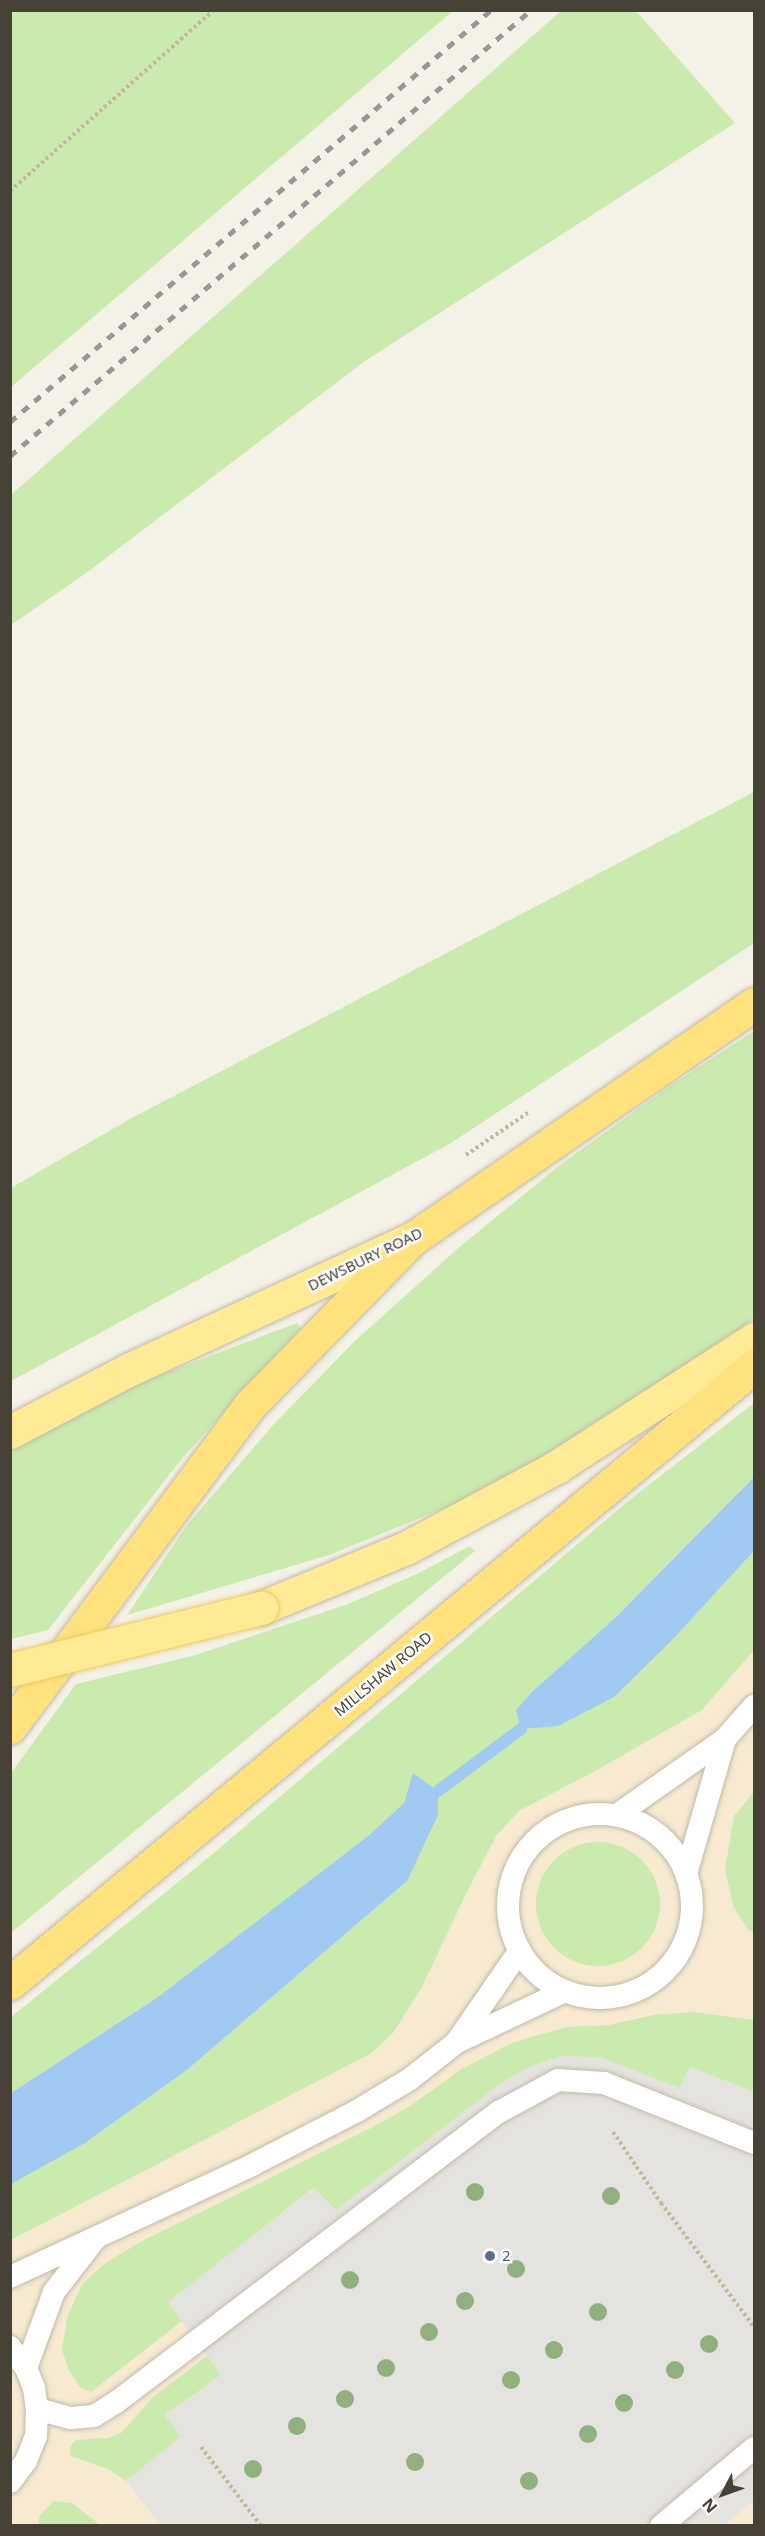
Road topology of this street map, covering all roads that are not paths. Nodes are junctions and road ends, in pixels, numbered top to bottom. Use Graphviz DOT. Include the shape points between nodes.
graph roads {
  1 [pos="754,1004"];
  2 [pos="412,1239"];
  3 [pos="754,1339"];
  4 [pos="754,1366"];
  5 [pos="10,1432"];
  6 [pos="10,1670"];
  7 [pos="754,1706"];
  8 [pos="10,1727"];
  9 [pos="725,1739"];
  10 [pos="617,1815"];
  11 [pos="686,1874"];
  12 [pos="520,1950"];
  13 [pos="10,1983"];
  14 [pos="565,1991"];
  15 [pos="457,2042"];
  16 [pos="754,2143"];
  17 [pos="100,2233"];
  18 [pos="10,2277"];
  19 [pos="10,2347"];
  20 [pos="26,2368"];
  21 [pos="37,2409"];
  22 [pos="754,2448"];
  23 [pos="10,2482"];
  24 [pos="661,2526"];
  1 -- 2 [label="highway, DEWSBURY ROAD"];
  2 -- 5 [label="main road, DEWSBURY ROAD" via="128,1370"];
  2 -- 8 [label="highway" via="250,1405"];
  3 -- 6 [label="main road, bridge" via="558,1466 406,1548 261,1608"];
  4 -- 13 [label="highway, MILLSHAW ROAD"];
  7 -- 9 [label="lane"];
  9 -- 10 [label="lane"];
  9 -- 11 [label="lane"];
  10 -- 11 [label="lane" via="646,1826 663,1840"];
  10 -- 12 [label="lane" via="572,1818 541,1835 528,1848 510,1885 508,1911"];
  11 -- 14 [label="lane" via="692,1905 688,1934 675,1960 654,1981 626,1994 595,1998"];
  12 -- 14 [label="lane" via="539,1975"];
  12 -- 15 [label="lane"];
  14 -- 15 [label="lane"];
  15 -- 17 [label="lane" via="410,2079 357,2111 252,2165"];
  16 -- 21 [label="lane" via="604,2083 558,2080 499,2112 115,2403 94,2416 71,2418"];
  17 -- 18 [label="lane"];
  17 -- 20 [label="lane" via="54,2292"];
  19 -- 20 [label="lane"];
  20 -- 21 [label="lane"];
  21 -- 23 [label="lane" via="36,2436 26,2461"];
  22 -- 24 [label="lane"];
}
